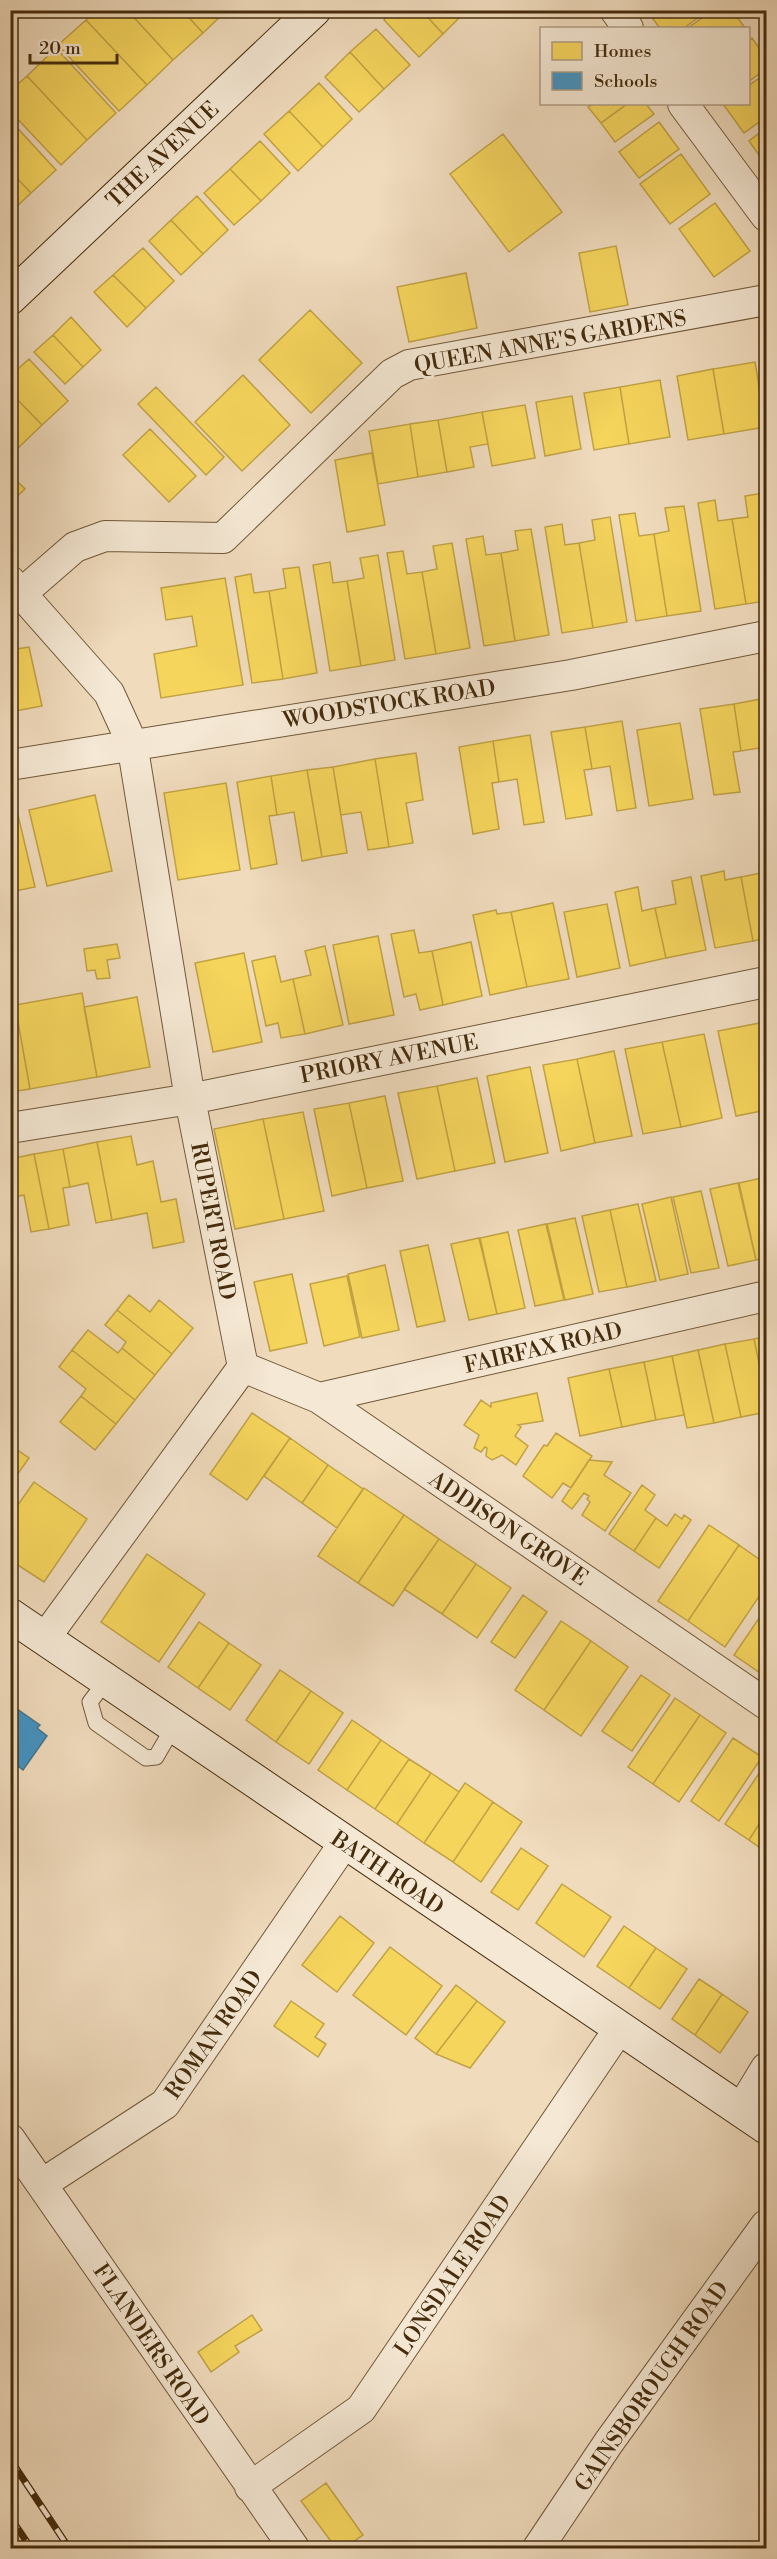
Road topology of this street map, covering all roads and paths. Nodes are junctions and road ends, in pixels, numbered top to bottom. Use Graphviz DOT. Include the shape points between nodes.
graph roads {
  1 [pos="314,10"];
  2 [pos="615,10"];
  3 [pos="627,27"];
  4 [pos="684,105"];
  5 [pos="766,216"];
  6 [pos="10,297"];
  7 [pos="766,300"];
  8 [pos="16,587"];
  9 [pos="766,636"];
  10 [pos="132,743"];
  11 [pos="10,765"];
  12 [pos="766,982"];
  13 [pos="190,1099"];
  14 [pos="10,1128"];
  15 [pos="766,1296"];
  16 [pos="243,1367"];
  17 [pos="319,1398"];
  18 [pos="10,1615"];
  19 [pos="45,1638"];
  20 [pos="766,1704"];
  21 [pos="345,1842"];
  22 [pos="619,2029"];
  23 [pos="766,2068"];
  24 [pos="753,2119"];
  25 [pos="10,2139"];
  26 [pos="42,2184"];
  27 [pos="766,2225"];
  28 [pos="250,2487"];
  29 [pos="294,2548"];
  30 [pos="538,2548"];
  1 -- 6 [label="main road, THE AVENUE"];
  2 -- 3 [label="street"];
  4 -- 5 [label="street"];
  7 -- 8 [label="street, QUEEN ANNE'S GARDENS" via="409,365 392,374 223,538 105,536 75,547"];
  8 -- 10 [label="street, RUPERT ROAD" via="109,693"];
  9 -- 10 [label="street, WOODSTOCK ROAD" via="571,675"];
  10 -- 11 [label="street, WOODSTOCK ROAD"];
  10 -- 13 [label="street, RUPERT ROAD"];
  12 -- 13 [label="street, PRIORY AVENUE"];
  13 -- 14 [label="street, PRIORY AVENUE"];
  13 -- 16 [label="street, RUPERT ROAD"];
  15 -- 17 [label="street, FAIRFAX ROAD"];
  16 -- 17 [label="street, ADDISON GROVE"];
  16 -- 19 [label="street"];
  17 -- 20 [label="street, ADDISON GROVE"];
  18 -- 19 [label="main road, BATH ROAD"];
  19 -- 21 [label="main road, BATH ROAD"];
  21 -- 22 [label="main road, BATH ROAD"];
  21 -- 26 [label="street, ROMAN ROAD" via="165,2104"];
  22 -- 24 [label="main road, BATH ROAD"];
  22 -- 28 [label="street, LONSDALE ROAD" via="361,2409"];
  23 -- 24 [label="street"];
  25 -- 26 [label="street, FLANDERS ROAD"];
  26 -- 28 [label="street, FLANDERS ROAD"];
  27 -- 30 [label="street, GAINSBOROUGH ROAD" via="609,2442"];
  28 -- 29 [label="street, FLANDERS ROAD"];
}
